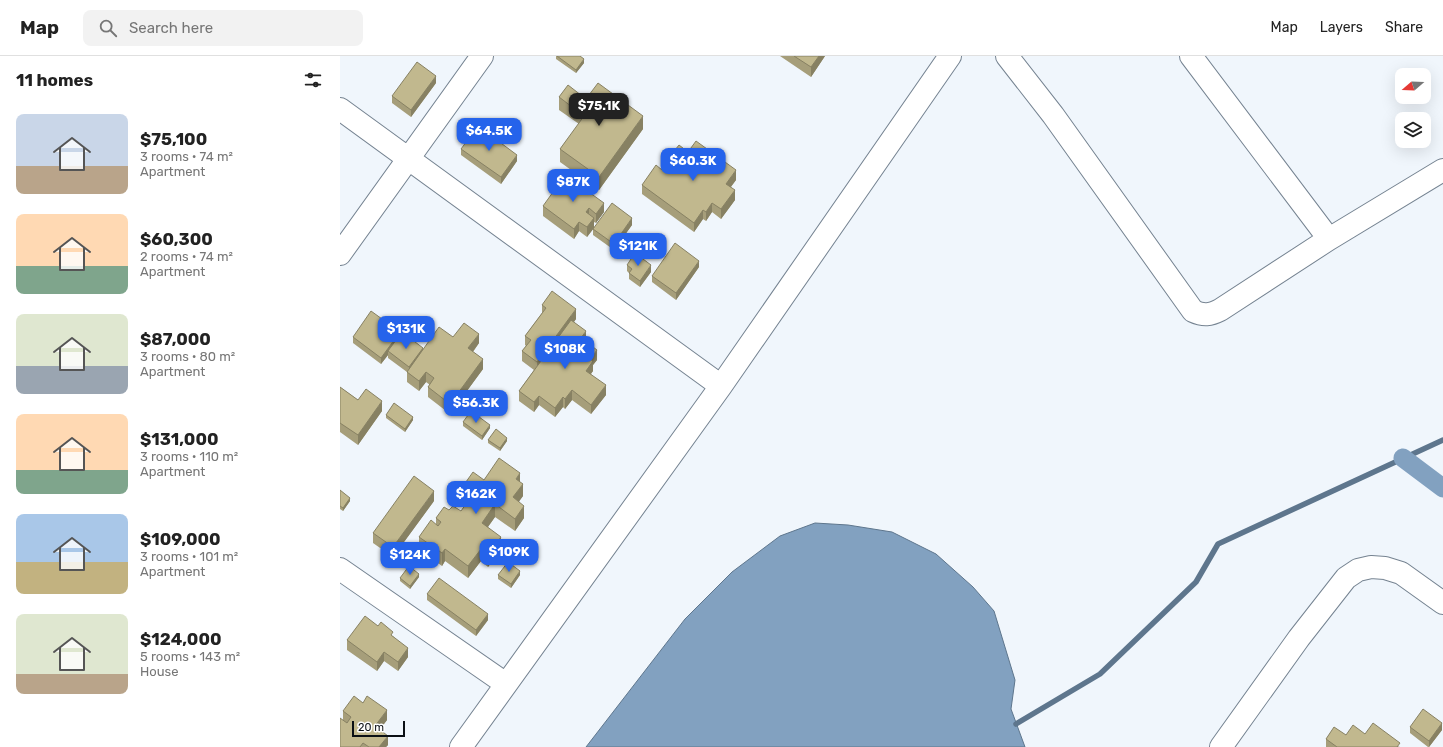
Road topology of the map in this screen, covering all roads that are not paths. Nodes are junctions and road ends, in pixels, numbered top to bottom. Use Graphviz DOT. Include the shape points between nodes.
graph roads {
  1 [pos="482,56"];
  2 [pos="950,56"];
  3 [pos="1008,56"];
  4 [pos="1191,56"];
  5 [pos="340,109"];
  6 [pos="409,158"];
  7 [pos="1443,170"];
  8 [pos="1329,239"];
  9 [pos="340,254"];
  10 [pos="721,386"];
  11 [pos="340,569"];
  12 [pos="1443,603"];
  13 [pos="506,684"];
  14 [pos="461,747"];
  15 [pos="1222,747"];
  1 -- 6 [label="street"];
  2 -- 10 [label="street"];
  3 -- 8 [label="street" via="1194,311 1201,315 1211,315 1220,310"];
  4 -- 8 [label="street"];
  5 -- 6 [label="street"];
  6 -- 9 [label="street"];
  6 -- 10 [label="street"];
  7 -- 8 [label="street"];
  10 -- 13 [label="street"];
  11 -- 13 [label="street"];
  12 -- 15 [label="street" via="1401,573 1371,567 1358,570 1346,578 1299,638"];
  13 -- 14 [label="street"];
}
